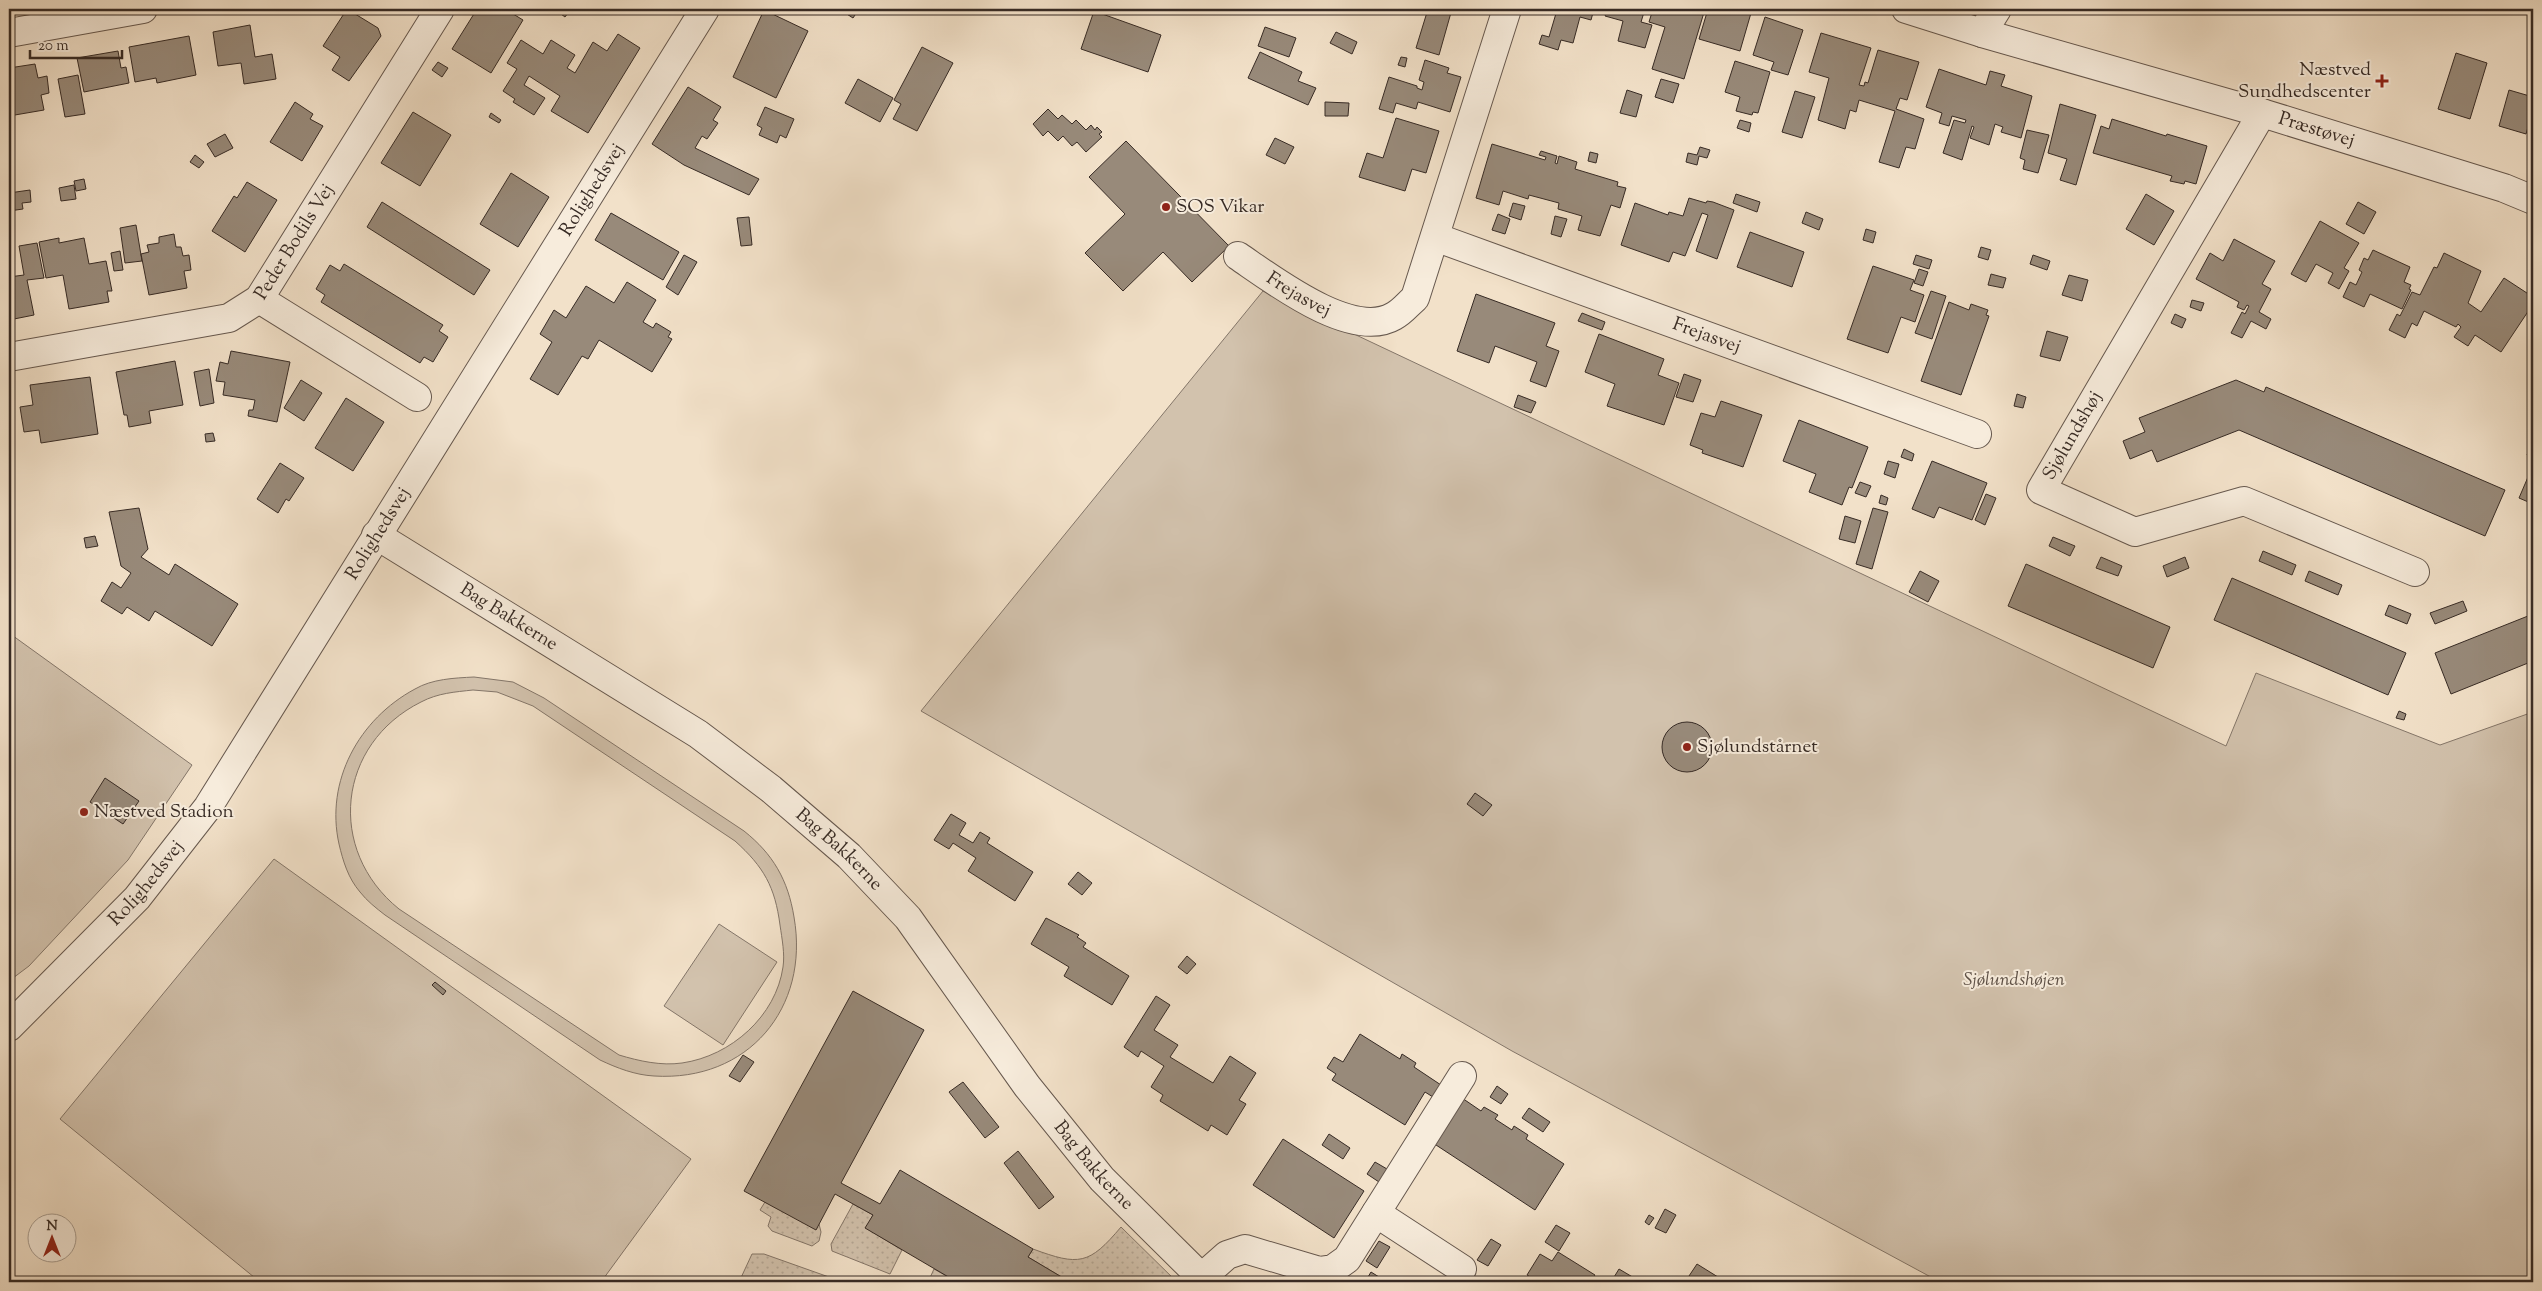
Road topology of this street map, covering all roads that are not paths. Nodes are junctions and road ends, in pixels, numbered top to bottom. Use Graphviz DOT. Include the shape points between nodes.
graph roads {
  1 [pos="137,9"];
  2 [pos="706,9"];
  3 [pos="1507,9"];
  4 [pos="1906,9"];
  5 [pos="1997,9"];
  6 [pos="435,11"];
  7 [pos="9,33"];
  8 [pos="1982,33"];
  9 [pos="2262,113"];
  10 [pos="2533,200"];
  11 [pos="1435,237"];
  12 [pos="1238,256"];
  13 [pos="258,299"];
  14 [pos="9,357"];
  15 [pos="417,397"];
  16 [pos="1977,434"];
  17 [pos="376,534"];
  18 [pos="2415,572"];
  19 [pos="9,1027"];
  20 [pos="1462,1076"];
  21 [pos="1376,1213"];
  22 [pos="1462,1268"];
  23 [pos="1204,1280"];
  1 -- 7 [label="street"];
  2 -- 17 [label="street, Rolighedsvej" via="450,423"];
  3 -- 11 [label="street, Frejasvej"];
  4 -- 8 [label="street, Præstøvej"];
  5 -- 8 [label="street"];
  6 -- 13 [label="street, Peder Bodils Vej"];
  8 -- 9 [label="street, Præstøvej"];
  9 -- 10 [label="street, Præstøvej" via="2504,188"];
  9 -- 18 [label="street, Sjølundshøj" via="2041,490 2135,532 2244,501"];
  11 -- 12 [label="street, Frejasvej" via="1415,298 1393,317 1367,322 1341,317 1313,304"];
  11 -- 16 [label="street, Frejasvej"];
  13 -- 14 [label="street, Peder Bodils Vej" via="229,318"];
  13 -- 15 [label="street"];
  17 -- 19 [label="street, Rolighedsvej" via="208,807 137,898"];
  17 -- 23 [label="street, Bag Bakkerne" via="698,734 771,789 849,856 908,918 1027,1086 1102,1179"];
  20 -- 21 [label="street, Bag Bakkerne"];
  21 -- 22 [label="street"];
  21 -- 23 [label="street, Bag Bakkerne" via="1348,1259 1333,1269 1319,1271 1245,1249 1227,1255"];
}
